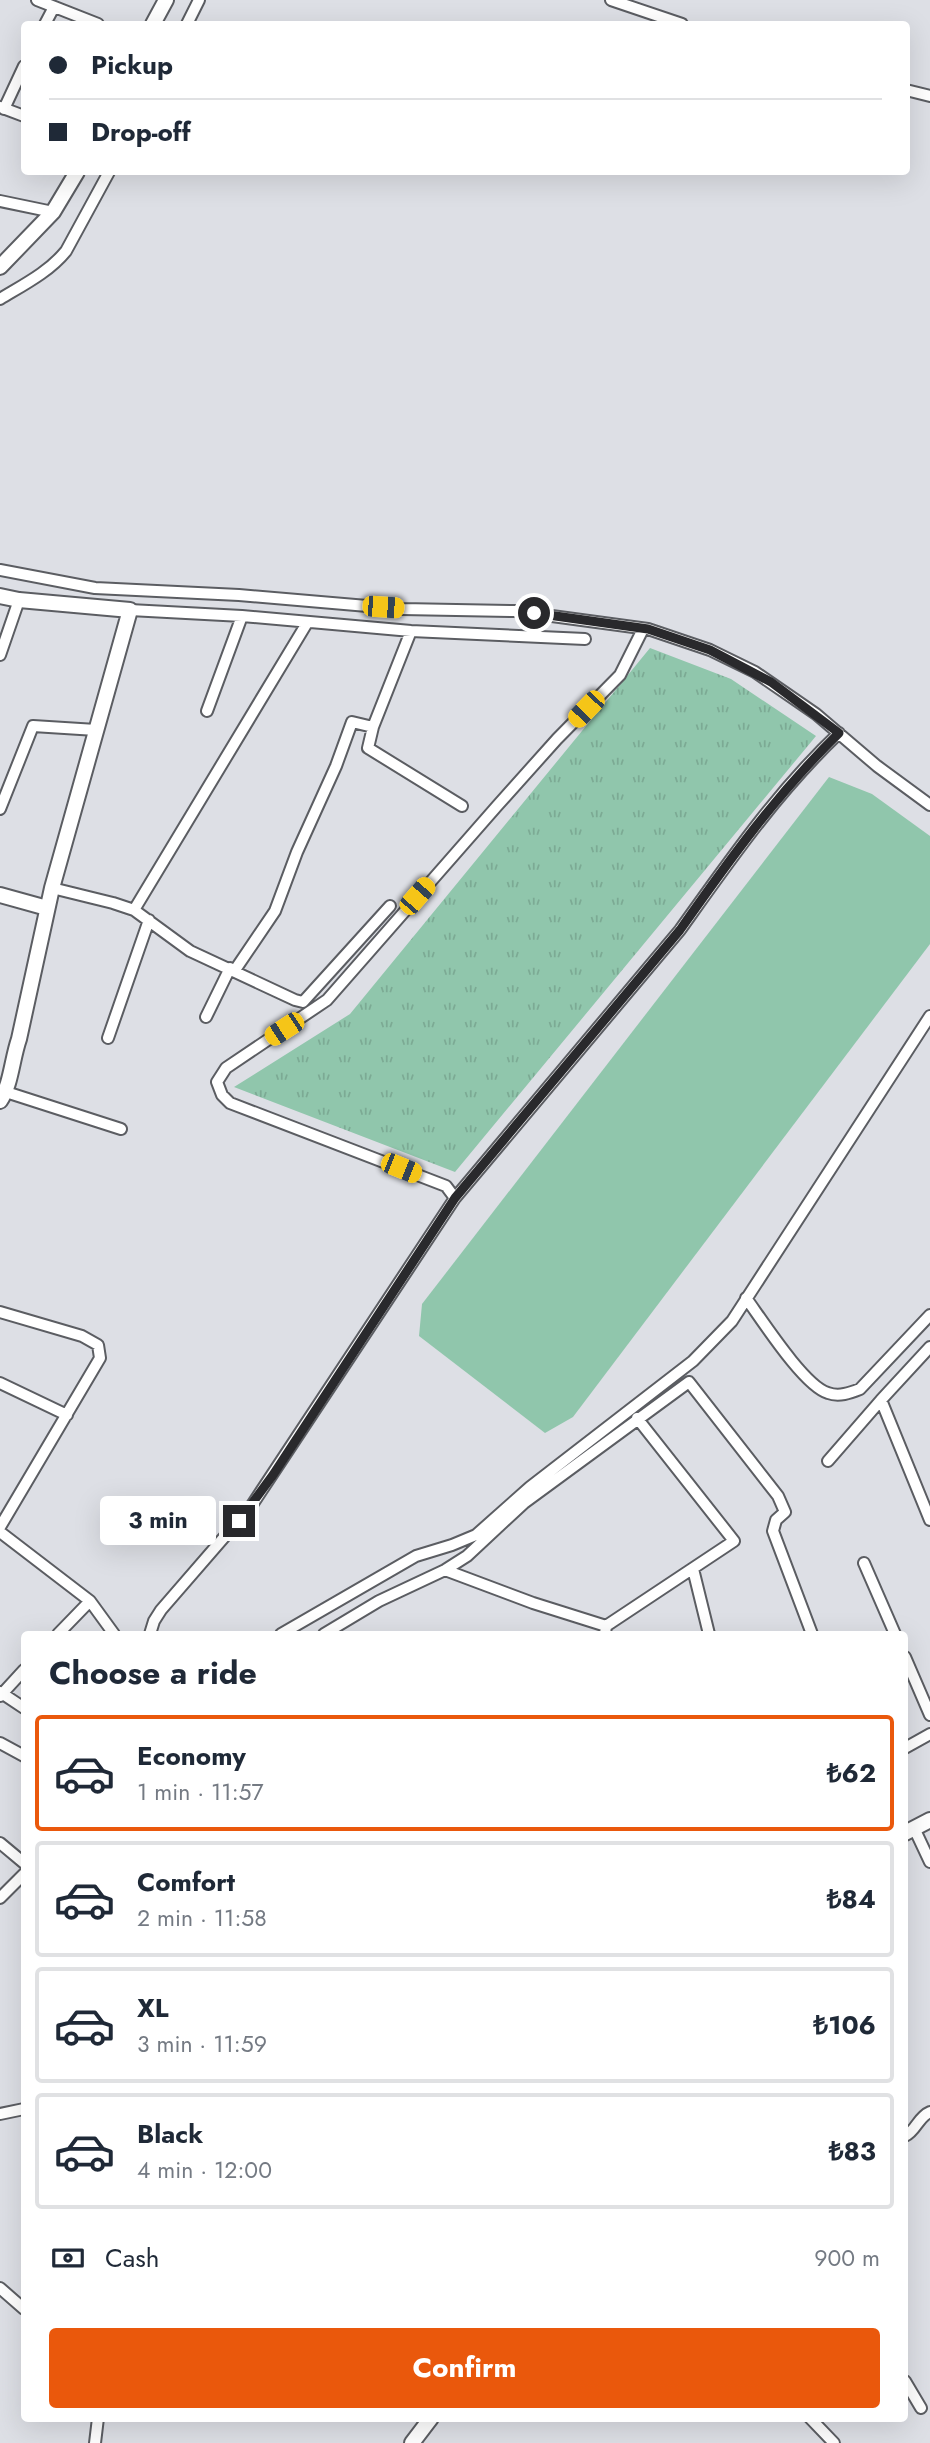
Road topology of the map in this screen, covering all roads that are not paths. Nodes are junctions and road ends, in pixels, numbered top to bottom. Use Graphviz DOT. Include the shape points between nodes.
graph roads {
  1 [pos="37,0"];
  2 [pos="166,0"];
  3 [pos="199,0"];
  4 [pos="611,0"];
  5 [pos="54,7"];
  6 [pos="47,21"];
  7 [pos="90,21"];
  8 [pos="155,21"];
  9 [pos="188,21"];
  10 [pos="673,21"];
  11 [pos="21,72"];
  12 [pos="910,91"];
  13 [pos="930,96"];
  14 [pos="2,108"];
  15 [pos="21,115"];
  16 [pos="75,175"];
  17 [pos="106,175"];
  18 [pos="0,201"];
  19 [pos="53,212"];
  20 [pos="0,267"];
  21 [pos="0,299"];
  22 [pos="0,570"];
  23 [pos="0,596"];
  24 [pos="19,600"];
  25 [pos="130,610"];
  26 [pos="242,616"];
  27 [pos="307,623"];
  28 [pos="643,629"];
  29 [pos="411,631"];
  30 [pos="585,639"];
  31 [pos="0,655"];
  32 [pos="207,711"];
  33 [pos="373,727"];
  34 [pos="96,730"];
  35 [pos="839,733"];
  36 [pos="930,805"];
  37 [pos="462,806"];
  38 [pos="0,809"];
  39 [pos="52,888"];
  40 [pos="0,895"];
  41 [pos="390,906"];
  42 [pos="47,908"];
  43 [pos="134,910"];
  44 [pos="149,920"];
  45 [pos="233,969"];
  46 [pos="930,1016"];
  47 [pos="206,1017"];
  48 [pos="108,1038"];
  49 [pos="6,1058"];
  50 [pos="3,1097"];
  51 [pos="121,1129"];
  52 [pos="455,1198"];
  53 [pos="746,1298"];
  54 [pos="0,1311"];
  55 [pos="930,1315"];
  56 [pos="930,1347"];
  57 [pos="0,1383"];
  58 [pos="881,1400"];
  59 [pos="66,1415"];
  60 [pos="637,1418"];
  61 [pos="828,1461"];
  62 [pos="926,1497"];
  63 [pos="930,1520"];
  64 [pos="0,1529"];
  65 [pos="864,1563"];
  66 [pos="693,1569"];
  67 [pos="445,1570"];
  68 [pos="90,1601"];
  69 [pos="341,1630"];
  70 [pos="606,1630"];
  71 [pos="61,1631"];
  72 [pos="112,1631"];
  73 [pos="151,1631"];
  74 [pos="286,1631"];
  75 [pos="708,1631"];
  76 [pos="811,1631"];
  77 [pos="894,1631"];
  78 [pos="908,1664"];
  79 [pos="21,1673"];
  80 [pos="1,1694"];
  81 [pos="21,1706"];
  82 [pos="930,1715"];
  83 [pos="930,1734"];
  84 [pos="0,1743"];
  85 [pos="908,1746"];
  86 [pos="21,1754"];
  87 [pos="930,1820"];
  88 [pos="909,1830"];
  89 [pos="0,1843"];
  90 [pos="21,1860"];
  91 [pos="930,1862"];
  92 [pos="21,1877"];
  93 [pos="0,1898"];
  94 [pos="21,2110"];
  95 [pos="930,2112"];
  96 [pos="0,2114"];
  97 [pos="908,2134"];
  98 [pos="0,2288"];
  99 [pos="21,2306"];
  100 [pos="908,2386"];
  101 [pos="921,2408"];
  102 [pos="98,2422"];
  103 [pos="428,2422"];
  104 [pos="814,2422"];
  105 [pos="95,2443"];
  106 [pos="412,2443"];
  107 [pos="834,2443"];
  1 -- 5 [label="street"];
  2 -- 8 [label="street"];
  3 -- 9 [label="street"];
  4 -- 10 [label="street"];
  5 -- 6 [label="street"];
  5 -- 7 [label="street"];
  11 -- 14 [label="street"];
  12 -- 13 [label="street"];
  14 -- 15 [label="street"];
  16 -- 19 [label="street"];
  17 -- 21 [label="street" via="59,260"];
  18 -- 19 [label="street"];
  19 -- 20 [label="street"];
  22 -- 28 [label="street" via="96,588 402,609 515,611"];
  23 -- 24 [label="street"];
  24 -- 25 [label="street"];
  24 -- 31 [label="street"];
  25 -- 26 [label="street"];
  25 -- 34 [label="street"];
  26 -- 27 [label="street"];
  26 -- 32 [label="street"];
  27 -- 29 [label="street"];
  27 -- 43 [label="street"];
  28 -- 35 [label="street" via="710,650 755,672"];
  28 -- 52 [label="street" via="620,675 327,1000 226,1068 217,1082 230,1103 446,1186"];
  29 -- 30 [label="street"];
  29 -- 33 [label="street"];
  33 -- 37 [label="street" via="368,748"];
  33 -- 45 [label="street" via="352,722 275,911"];
  34 -- 38 [label="street" via="33,726"];
  34 -- 39 [label="street"];
  35 -- 36 [label="street"];
  35 -- 52 [label="street" via="771,805 680,930"];
  39 -- 42 [label="street"];
  39 -- 43 [label="street"];
  40 -- 42 [label="street"];
  41 -- 45 [label="street" via="303,1002"];
  42 -- 49 [label="street" via="19,1040"];
  43 -- 44 [label="street"];
  44 -- 45 [label="street" via="190,951"];
  44 -- 48 [label="street"];
  45 -- 47 [label="street"];
  46 -- 53 [label="street"];
  49 -- 50 [label="street"];
  50 -- 51 [label="street"];
  52 -- 73 [label="street" via="259,1495 161,1610"];
  53 -- 55 [label="street" via="806,1376 830,1394 860,1390"];
  53 -- 74 [label="street" via="724,1331 693,1361 530,1487 476,1535 416,1556"];
  54 -- 59 [label="street" via="98,1345 100,1358"];
  56 -- 58 [label="street"];
  57 -- 59 [label="street"];
  58 -- 61 [label="street"];
  58 -- 62 [label="street"];
  59 -- 64 [label="street"];
  60 -- 66 [label="street" via="734,1541"];
  60 -- 67 [label="street"];
  60 -- 76 [label="street" via="689,1382 778,1496 785,1512 773,1531"];
  62 -- 63 [label="street"];
  64 -- 68 [label="street"];
  65 -- 77 [label="street"];
  66 -- 70 [label="street"];
  66 -- 75 [label="street"];
  67 -- 69 [label="street" via="406,1587"];
  67 -- 70 [label="street"];
  68 -- 71 [label="street"];
  68 -- 72 [label="street"];
  78 -- 82 [label="street"];
  79 -- 80 [label="street"];
  80 -- 81 [label="street"];
  83 -- 85 [label="street"];
  84 -- 86 [label="street"];
  87 -- 88 [label="street"];
  88 -- 91 [label="street"];
  89 -- 90 [label="street"];
  92 -- 93 [label="street"];
  94 -- 96 [label="street"];
  95 -- 97 [label="street"];
  98 -- 99 [label="street"];
  100 -- 101 [label="street"];
  102 -- 105 [label="street"];
  103 -- 106 [label="street"];
  104 -- 107 [label="street"];
}
